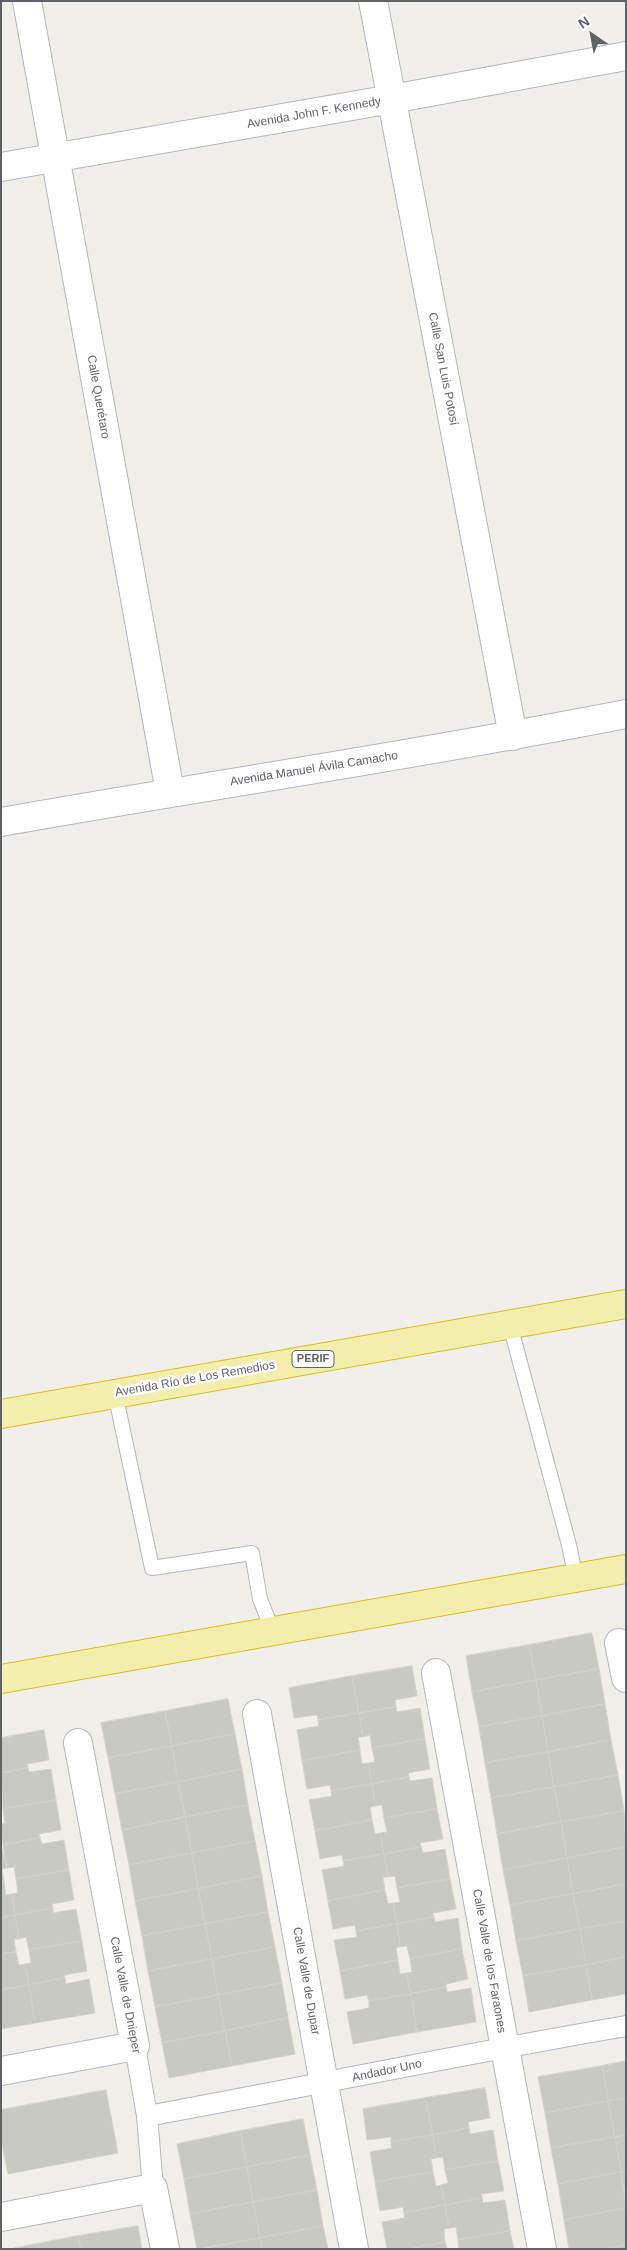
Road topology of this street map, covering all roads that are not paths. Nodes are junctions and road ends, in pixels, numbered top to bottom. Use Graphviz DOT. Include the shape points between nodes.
graph roads {
  1 [pos="27,1"];
  2 [pos="373,1"];
  3 [pos="626,56"];
  4 [pos="392,99"];
  5 [pos="55,157"];
  6 [pos="1,167"];
  7 [pos="626,714"];
  8 [pos="513,736"];
  9 [pos="170,792"];
  10 [pos="1,822"];
  11 [pos="626,1304"];
  12 [pos="510,1324"];
  13 [pos="115,1393"];
  14 [pos="1,1414"];
  15 [pos="626,1570"];
  16 [pos="576,1579"];
  17 [pos="273,1632"];
  18 [pos="620,1643"];
  19 [pos="436,1674"];
  20 [pos="626,1678"];
  21 [pos="1,1679"];
  22 [pos="257,1714"];
  23 [pos="78,1743"];
  24 [pos="626,2026"];
  25 [pos="134,2046"];
  26 [pos="504,2046"];
  27 [pos="1,2070"];
  28 [pos="324,2084"];
  29 [pos="147,2116"];
  30 [pos="154,2188"];
  31 [pos="1,2217"];
  32 [pos="165,2249"];
  33 [pos="354,2249"];
  34 [pos="542,2249"];
  1 -- 5 [label="street, Calle Querétaro"];
  2 -- 4 [label="street, Calle San Luis Potosí"];
  3 -- 4 [label="street, Avenida John F. Kennedy"];
  4 -- 5 [label="street, Avenida John F. Kennedy"];
  4 -- 8 [label="street, Calle San Luis Potosí"];
  5 -- 6 [label="street, Avenida John F. Kennedy"];
  5 -- 9 [label="street, Calle Querétaro"];
  7 -- 8 [label="street, Avenida Manuel Ávila Camacho"];
  8 -- 9 [label="street, Avenida Manuel Ávila Camacho"];
  9 -- 10 [label="street, Avenida Manuel Ávila Camacho"];
  11 -- 12 [label="highway, Avenida Río de Los Remedios / PERIF"];
  12 -- 13 [label="highway, Avenida Río de Los Remedios / PERIF"];
  12 -- 16 [label="lane"];
  13 -- 14 [label="highway, Avenida Río de Los Remedios / PERIF"];
  13 -- 17 [label="lane" via="152,1568 252,1553 260,1599"];
  15 -- 16 [label="highway"];
  16 -- 17 [label="highway"];
  17 -- 21 [label="highway"];
  18 -- 20 [label="street"];
  19 -- 26 [label="street, Calle Valle de los Faraones"];
  22 -- 28 [label="street, Calle Valle de Dupar"];
  23 -- 25 [label="street, Calle Valle de Dnieper"];
  24 -- 26 [label="street, Andador Uno"];
  25 -- 27 [label="street"];
  25 -- 29 [label="street, Calle Valle de Dnieper"];
  26 -- 28 [label="street, Andador Uno"];
  26 -- 34 [label="street, Calle Valle de los Faraones"];
  28 -- 29 [label="street, Andador Uno"];
  28 -- 33 [label="street, Calle Valle de Dupar"];
  29 -- 30 [label="street, Calle Valle de Dnieper"];
  30 -- 31 [label="street"];
  30 -- 32 [label="street, Calle Valle de Dnieper"];
}
